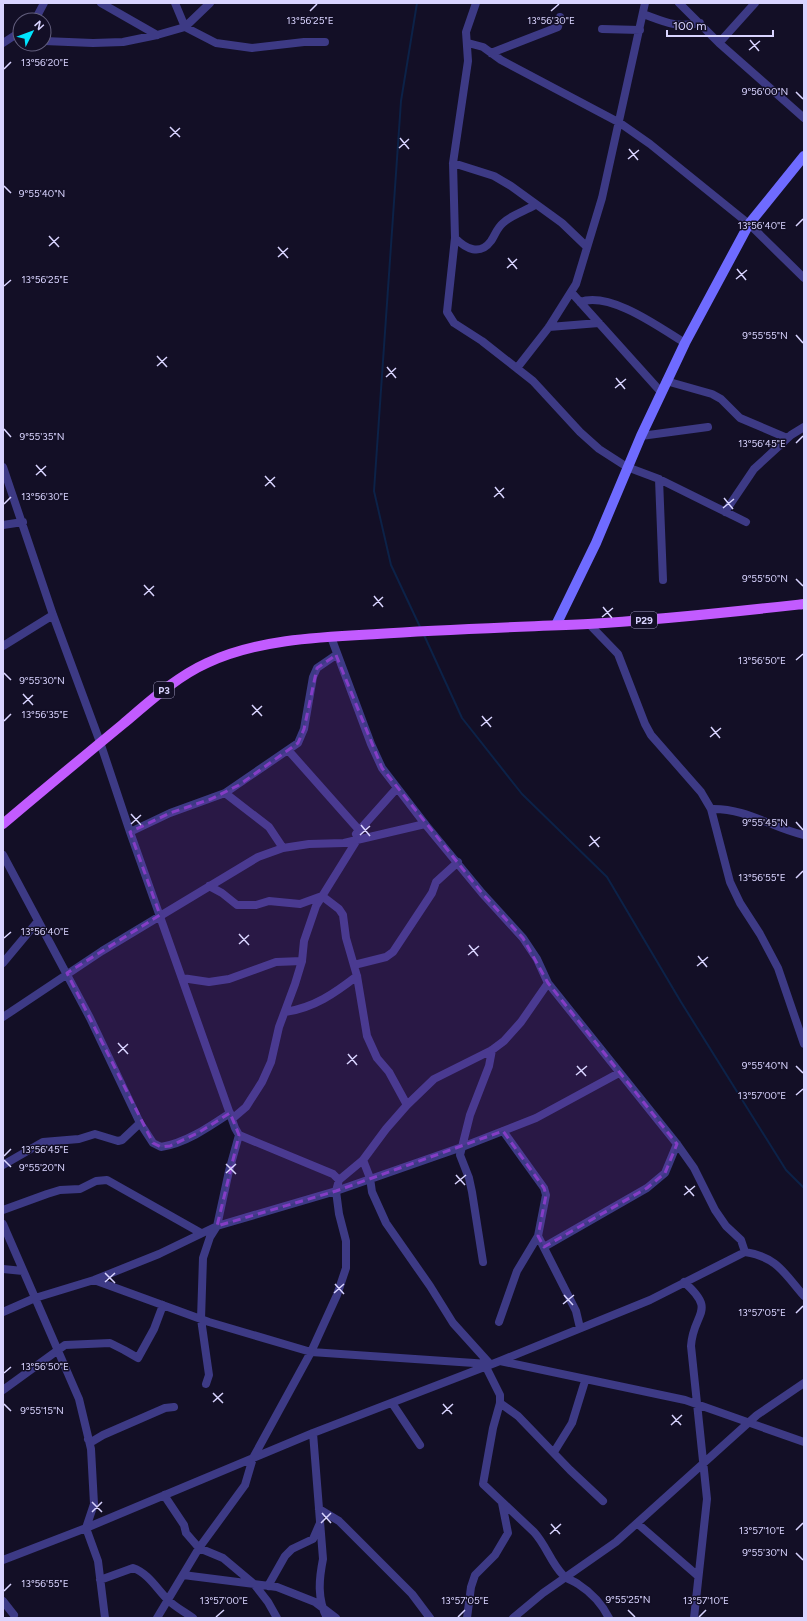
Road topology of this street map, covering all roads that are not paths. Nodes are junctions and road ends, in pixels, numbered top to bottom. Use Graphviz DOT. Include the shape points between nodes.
graph roads {
  1 [pos="44,3"];
  2 [pos="101,3"];
  3 [pos="174,3"];
  4 [pos="210,3"];
  5 [pos="476,3"];
  6 [pos="645,3"];
  7 [pos="679,3"];
  8 [pos="755,3"];
  9 [pos="39,12"];
  10 [pos="643,14"];
  11 [pos="560,16"];
  12 [pos="700,24"];
  13 [pos="185,27"];
  14 [pos="602,29"];
  15 [pos="640,30"];
  16 [pos="157,35"];
  17 [pos="7,38"];
  18 [pos="52,41"];
  19 [pos="325,42"];
  20 [pos="3,43"];
  21 [pos="468,43"];
  22 [pos="719,43"];
  23 [pos="492,53"];
  24 [pos="804,118"];
  25 [pos="620,123"];
  26 [pos="804,156"];
  27 [pos="453,163"];
  28 [pos="535,205"];
  29 [pos="749,224"];
  30 [pos="455,238"];
  31 [pos="587,247"];
  32 [pos="804,278"];
  33 [pos="571,292"];
  34 [pos="580,302"];
  35 [pos="599,323"];
  36 [pos="549,327"];
  37 [pos="685,343"];
  38 [pos="517,368"];
  39 [pos="666,381"];
  40 [pos="661,392"];
  41 [pos="708,426"];
  42 [pos="804,427"];
  43 [pos="640,436"];
  44 [pos="787,438"];
  45 [pos="3,467"];
  46 [pos="627,467"];
  47 [pos="659,480"];
  48 [pos="725,512"];
  49 [pos="23,522"];
  50 [pos="746,522"];
  51 [pos="3,525"];
  52 [pos="663,580"];
  53 [pos="804,604"];
  54 [pos="53,615"];
  55 [pos="589,624"];
  56 [pos="556,625"];
  57 [pos="363,635"];
  58 [pos="331,637"];
  59 [pos="3,646"];
  60 [pos="336,655"];
  61 [pos="100,742"];
  62 [pos="288,750"];
  63 [pos="397,788"];
  64 [pos="225,793"];
  65 [pos="711,809"];
  66 [pos="3,824"];
  67 [pos="425,824"];
  68 [pos="359,830"];
  69 [pos="130,832"];
  70 [pos="804,835"];
  71 [pos="353,841"];
  72 [pos="283,848"];
  73 [pos="3,856"];
  74 [pos="458,862"];
  75 [pos="209,886"];
  76 [pos="322,896"];
  77 [pos="160,915"];
  78 [pos="38,920"];
  79 [pos="302,960"];
  80 [pos="3,963"];
  81 [pos="354,965"];
  82 [pos="66,974"];
  83 [pos="357,976"];
  84 [pos="182,978"];
  85 [pos="548,983"];
  86 [pos="285,1012"];
  87 [pos="3,1017"];
  88 [pos="804,1044"];
  89 [pos="492,1050"];
  90 [pos="619,1074"];
  91 [pos="407,1105"];
  92 [pos="231,1116"];
  93 [pos="140,1123"];
  94 [pos="503,1131"];
  95 [pos="239,1135"];
  96 [pos="677,1144"];
  97 [pos="462,1147"];
  98 [pos="363,1160"];
  99 [pos="3,1165"];
  100 [pos="370,1178"];
  101 [pos="339,1180"];
  102 [pos="336,1191"];
  103 [pos="3,1210"];
  104 [pos="3,1224"];
  105 [pos="217,1226"];
  106 [pos="202,1233"];
  107 [pos="538,1236"];
  108 [pos="544,1247"];
  109 [pos="745,1252"];
  110 [pos="483,1262"];
  111 [pos="3,1269"];
  112 [pos="23,1271"];
  113 [pos="94,1280"];
  114 [pos="684,1282"];
  115 [pos="804,1296"];
  116 [pos="35,1298"];
  117 [pos="163,1305"];
  118 [pos="3,1312"];
  119 [pos="201,1319"];
  120 [pos="499,1322"];
  121 [pos="580,1328"];
  122 [pos="57,1350"];
  123 [pos="311,1352"];
  124 [pos="500,1361"];
  125 [pos="488,1365"];
  126 [pos="585,1381"];
  127 [pos="804,1383"];
  128 [pos="206,1384"];
  129 [pos="3,1390"];
  130 [pos="392,1403"];
  131 [pos="500,1403"];
  132 [pos="696,1404"];
  133 [pos="174,1407"];
  134 [pos="749,1424"];
  135 [pos="313,1433"];
  136 [pos="88,1439"];
  137 [pos="804,1442"];
  138 [pos="420,1446"];
  139 [pos="554,1452"];
  140 [pos="253,1458"];
  141 [pos="704,1462"];
  142 [pos="164,1495"];
  143 [pos="501,1502"];
  144 [pos="604,1502"];
  145 [pos="319,1509"];
  146 [pos="321,1523"];
  147 [pos="638,1524"];
  148 [pos="86,1528"];
  149 [pos="199,1548"];
  150 [pos="3,1560"];
  151 [pos="183,1575"];
  152 [pos="698,1576"];
  153 [pos="564,1577"];
  154 [pos="100,1580"];
  155 [pos="254,1584"];
  156 [pos="268,1586"];
  157 [pos="168,1600"];
  158 [pos="3,1601"];
  159 [pos="321,1608"];
  160 [pos="3,1612"];
  161 [pos="16,1616"];
  162 [pos="516,1617"];
  163 [pos="105,1618"];
  164 [pos="157,1618"];
  165 [pos="193,1618"];
  166 [pos="277,1618"];
  167 [pos="327,1618"];
  168 [pos="336,1618"];
  169 [pos="430,1618"];
  170 [pos="467,1618"];
  171 [pos="609,1618"];
  172 [pos="694,1618"];
  1 -- 9 [label="street"];
  2 -- 16 [label="street"];
  3 -- 13 [label="street"];
  4 -- 13 [label="street"];
  5 -- 21 [label="street" via="466,32"];
  6 -- 10 [label="street"];
  7 -- 12 [label="street"];
  8 -- 22 [label="street"];
  10 -- 12 [label="street" via="673,25"];
  10 -- 15 [label="street"];
  11 -- 23 [label="street" via="558,27"];
  12 -- 22 [label="street"];
  13 -- 16 [label="street"];
  13 -- 19 [label="street" via="216,43 243,48"];
  14 -- 15 [label="street"];
  15 -- 25 [label="street"];
  16 -- 18 [label="street" via="123,42"];
  17 -- 20 [label="street"];
  21 -- 23 [label="street" via="483,47"];
  21 -- 27 [label="street" via="465,86"];
  22 -- 24 [label="street"];
  23 -- 25 [label="street"];
  25 -- 29 [label="street"];
  25 -- 31 [label="street"];
  26 -- 29 [label="street"];
  27 -- 28 [label="street" via="494,176"];
  27 -- 30 [label="street"];
  28 -- 30 [label="street" via="502,223 491,241 480,249 463,247"];
  28 -- 31 [label="street" via="562,223"];
  29 -- 32 [label="street"];
  29 -- 37 [label="street"];
  30 -- 38 [label="street" via="447,312 454,323"];
  31 -- 33 [label="street" via="576,284"];
  33 -- 34 [label="street"];
  33 -- 36 [label="street"];
  34 -- 35 [label="street"];
  34 -- 37 [label="street" via="590,299 628,308"];
  35 -- 36 [label="street"];
  35 -- 40 [label="street"];
  36 -- 38 [label="street"];
  37 -- 39 [label="street"];
  38 -- 46 [label="street" via="533,381 580,432 599,449"];
  39 -- 40 [label="street"];
  39 -- 44 [label="street" via="712,394 740,418"];
  40 -- 43 [label="street"];
  41 -- 43 [label="street"];
  42 -- 44 [label="street"];
  43 -- 46 [label="street"];
  44 -- 48 [label="street" via="746,478"];
  45 -- 49 [label="street"];
  46 -- 47 [label="street"];
  46 -- 56 [label="street" via="596,543"];
  47 -- 48 [label="street"];
  47 -- 52 [label="street"];
  48 -- 50 [label="street"];
  49 -- 51 [label="street"];
  49 -- 54 [label="street"];
  53 -- 55 [label="main road, P29"];
  54 -- 59 [label="street"];
  54 -- 61 [label="street"];
  55 -- 56 [label="main road, P29"];
  55 -- 65 [label="street" via="618,654 651,735 701,792"];
  56 -- 57 [label="main road, P29"];
  57 -- 58 [label="main road, P3"];
  58 -- 60 [label="street"];
  58 -- 61 [label="main road, P3" via="284,642 246,650 206,663 179,679"];
  60 -- 62 [label="street" via="317,668 313,677 304,729 298,743"];
  60 -- 63 [label="street" via="382,768"];
  61 -- 66 [label="main road, P3"];
  61 -- 69 [label="street"];
  62 -- 64 [label="street"];
  62 -- 68 [label="street"];
  63 -- 67 [label="street"];
  63 -- 68 [label="street"];
  64 -- 69 [label="street" via="164,815"];
  64 -- 72 [label="street" via="269,827"];
  65 -- 70 [label="street" via="753,815"];
  65 -- 88 [label="street" via="730,882 778,968"];
  67 -- 71 [label="street"];
  67 -- 74 [label="street"];
  68 -- 71 [label="street"];
  69 -- 77 [label="street"];
  71 -- 72 [label="street"];
  71 -- 76 [label="street"];
  72 -- 75 [label="street" via="252,860"];
  73 -- 78 [label="street"];
  74 -- 81 [label="street" via="436,882 432,893 393,952 386,957"];
  74 -- 85 [label="street" via="523,938"];
  75 -- 76 [label="street" via="237,905 256,905 269,901 300,904"];
  75 -- 77 [label="street"];
  76 -- 79 [label="street" via="309,925"];
  76 -- 81 [label="street" via="341,911"];
  77 -- 82 [label="street"];
  77 -- 84 [label="street"];
  78 -- 80 [label="street"];
  78 -- 82 [label="street"];
  79 -- 84 [label="street" via="276,962 229,979 209,982"];
  79 -- 86 [label="street"];
  81 -- 83 [label="street"];
  82 -- 87 [label="street"];
  82 -- 93 [label="street"];
  83 -- 86 [label="street" via="332,996 297,1011"];
  83 -- 91 [label="street" via="367,1036 377,1058 389,1072"];
  84 -- 92 [label="street"];
  85 -- 89 [label="street" via="521,1022"];
  85 -- 90 [label="street"];
  86 -- 92 [label="street" via="271,1062 262,1082 246,1107"];
  89 -- 91 [label="street" via="434,1080"];
  89 -- 97 [label="street"];
  90 -- 94 [label="street" via="536,1118"];
  90 -- 96 [label="street"];
  91 -- 98 [label="street" via="386,1128"];
  92 -- 93 [label="street" via="170,1146 161,1147 153,1143"];
  92 -- 95 [label="street"];
  93 -- 99 [label="street" via="122,1140 95,1134 79,1139 43,1142"];
  94 -- 97 [label="street"];
  94 -- 107 [label="street" via="544,1188 546,1195"];
  95 -- 101 [label="street" via="333,1174"];
  95 -- 105 [label="street"];
  96 -- 108 [label="street" via="665,1172 647,1188"];
  96 -- 109 [label="street" via="694,1168 715,1210 726,1226 741,1240"];
  97 -- 100 [label="street"];
  97 -- 110 [label="street" via="460,1155 469,1178"];
  98 -- 100 [label="street"];
  98 -- 101 [label="street"];
  100 -- 102 [label="street"];
  100 -- 125 [label="street" via="372,1192 386,1223 454,1324"];
  101 -- 102 [label="street"];
  102 -- 105 [label="street"];
  102 -- 123 [label="street" via="346,1241 346,1268 337,1296"];
  103 -- 106 [label="street" via="53,1192 80,1189 101,1179"];
  104 -- 112 [label="street"];
  105 -- 106 [label="street"];
  105 -- 119 [label="street" via="210,1237 203,1258"];
  106 -- 113 [label="street" via="159,1254"];
  107 -- 108 [label="street"];
  107 -- 120 [label="street" via="517,1271"];
  108 -- 121 [label="street" via="576,1311"];
  109 -- 114 [label="street"];
  109 -- 115 [label="street" via="760,1254 775,1262"];
  111 -- 112 [label="street"];
  112 -- 116 [label="street"];
  113 -- 116 [label="street"];
  113 -- 117 [label="street"];
  114 -- 121 [label="street" via="650,1300"];
  114 -- 132 [label="street" via="700,1299 702,1306 702,1315 692,1336"];
  116 -- 118 [label="street"];
  116 -- 122 [label="street"];
  117 -- 119 [label="street"];
  117 -- 122 [label="street" via="154,1329 138,1358 110,1343 76,1343"];
  119 -- 123 [label="street"];
  119 -- 128 [label="street" via="209,1376"];
  121 -- 124 [label="street"];
  122 -- 129 [label="street"];
  122 -- 136 [label="street" via="79,1399"];
  123 -- 125 [label="street"];
  123 -- 140 [label="street"];
  124 -- 125 [label="street"];
  124 -- 126 [label="street"];
  125 -- 130 [label="street"];
  125 -- 131 [label="street" via="500,1395"];
  126 -- 132 [label="street"];
  126 -- 139 [label="street" via="572,1422"];
  127 -- 134 [label="street" via="757,1415"];
  130 -- 135 [label="street"];
  130 -- 138 [label="street"];
  131 -- 139 [label="street" via="518,1416"];
  131 -- 143 [label="street" via="483,1484"];
  132 -- 134 [label="street"];
  132 -- 141 [label="street"];
  133 -- 136 [label="street" via="165,1408 93,1441"];
  134 -- 137 [label="street"];
  134 -- 141 [label="street"];
  135 -- 140 [label="street"];
  135 -- 145 [label="street"];
  136 -- 148 [label="street" via="91,1449 94,1504"];
  139 -- 144 [label="street"];
  140 -- 142 [label="street"];
  140 -- 149 [label="street" via="245,1485"];
  141 -- 147 [label="street"];
  141 -- 152 [label="street" via="707,1500"];
  142 -- 148 [label="street"];
  142 -- 149 [label="street" via="184,1525 186,1533"];
  143 -- 153 [label="street" via="537,1535"];
  143 -- 170 [label="street" via="508,1533 495,1555 475,1575"];
  145 -- 146 [label="street"];
  145 -- 169 [label="street" via="339,1521 412,1594"];
  146 -- 156 [label="street" via="312,1539 285,1556"];
  146 -- 159 [label="street"];
  147 -- 152 [label="street"];
  147 -- 153 [label="street"];
  148 -- 150 [label="street"];
  148 -- 154 [label="street" via="98,1561"];
  149 -- 151 [label="street"];
  149 -- 155 [label="street" via="223,1558"];
  151 -- 155 [label="street"];
  151 -- 157 [label="street"];
  152 -- 172 [label="street"];
  153 -- 162 [label="street"];
  153 -- 171 [label="street" via="592,1594"];
  154 -- 157 [label="street" via="133,1568 160,1589"];
  154 -- 163 [label="street"];
  155 -- 156 [label="street"];
  155 -- 166 [label="street"];
  156 -- 159 [label="street" via="301,1595"];
  157 -- 164 [label="street"];
  157 -- 165 [label="street"];
  158 -- 161 [label="street"];
  159 -- 167 [label="street"];
  159 -- 168 [label="street"];
  160 -- 161 [label="street"];
}
